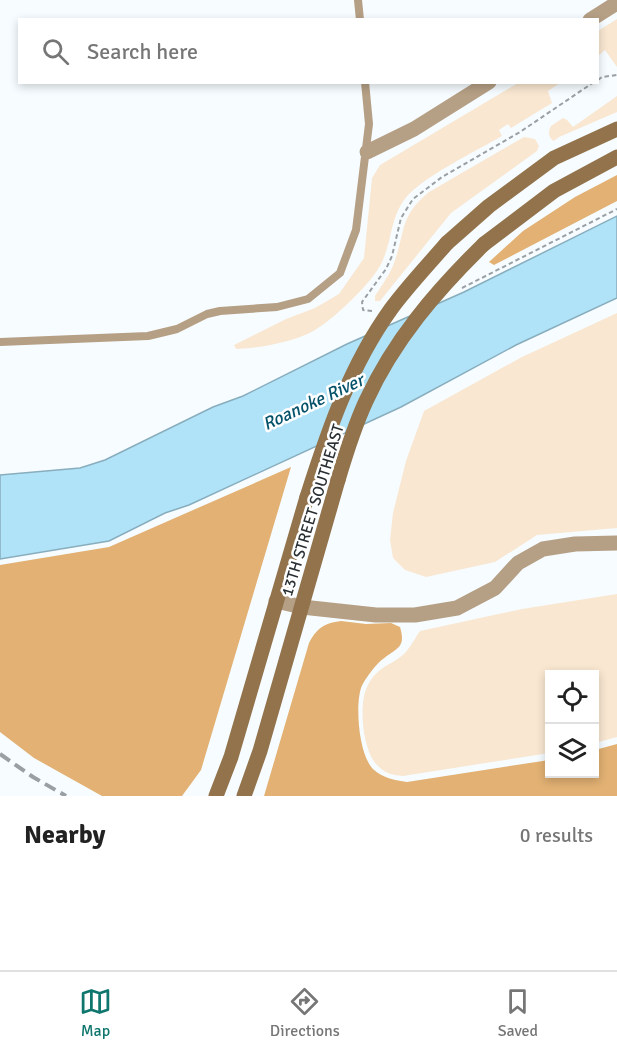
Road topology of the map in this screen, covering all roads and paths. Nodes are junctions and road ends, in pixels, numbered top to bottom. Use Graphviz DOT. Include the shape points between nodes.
graph roads {
  1 [pos="358,0"];
  2 [pos="617,3"];
  3 [pos="360,18"];
  4 [pos="593,18"];
  5 [pos="617,75"];
  6 [pos="599,79"];
  7 [pos="365,84"];
  8 [pos="486,84"];
  9 [pos="592,84"];
  10 [pos="617,129"];
  11 [pos="366,152"];
  12 [pos="617,157"];
  13 [pos="617,209"];
  14 [pos="498,269"];
  15 [pos="363,310"];
  16 [pos="0,342"];
  17 [pos="617,543"];
  18 [pos="276,601"];
  19 [pos="302,607"];
  20 [pos="218,791"];
  21 [pos="244,796"];
  1 -- 3 [label="lane"];
  2 -- 4 [label="street"];
  5 -- 6 [label="path"];
  7 -- 11 [label="lane" via="369,124"];
  8 -- 11 [label="street" via="414,129"];
  9 -- 15 [label="path" via="413,199 400,218 392,256 362,302"];
  10 -- 18 [label="main road, 13TH STREET SOUTHEAST, bridge" via="554,158 507,192 447,243 390,310 359,361 327,433"];
  11 -- 16 [label="lane" via="356,230 348,256 340,273 308,299 283,306 207,314 148,336"];
  12 -- 19 [label="main road, 13TH STREET SOUTHEAST, bridge" via="554,191 484,244 421,312 391,354 352,436"];
  13 -- 14 [label="path"];
  17 -- 19 [label="street" via="543,549 518,563 495,588 457,608 415,615 376,615"];
  18 -- 19 [label="street"];
  18 -- 20 [label="main road, 13TH STREET SOUTHEAST"];
  19 -- 21 [label="main road, 13TH STREET SOUTHEAST"];
}
